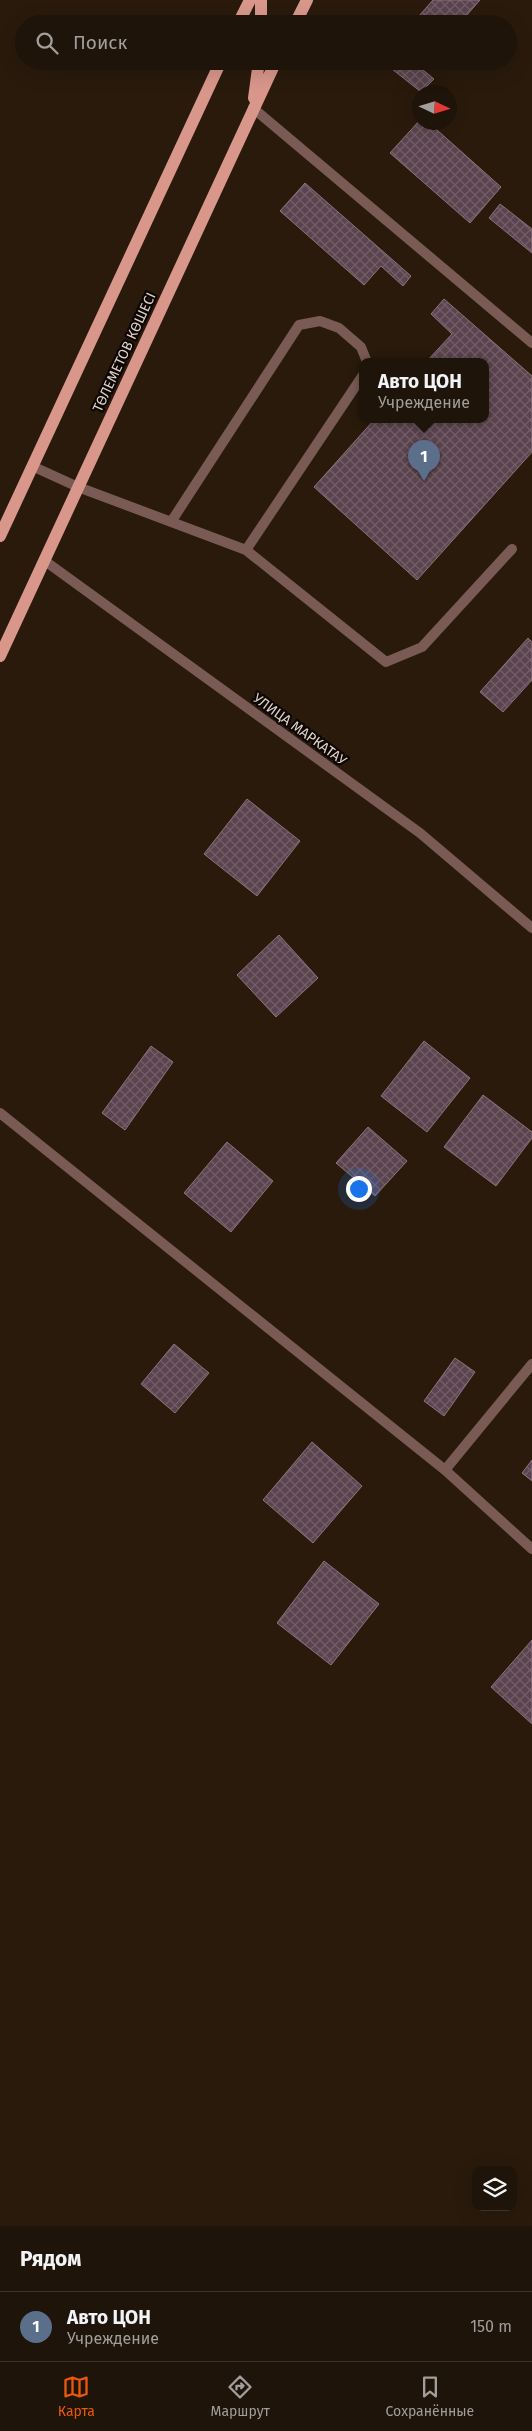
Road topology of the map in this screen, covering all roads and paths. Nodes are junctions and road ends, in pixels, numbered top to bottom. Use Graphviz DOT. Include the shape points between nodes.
graph roads {
  1 [pos="250,0"];
  2 [pos="261,0"];
  3 [pos="307,0"];
  4 [pos="242,15"];
  5 [pos="261,15"];
  6 [pos="300,15"];
  7 [pos="217,70"];
  8 [pos="258,70"];
  9 [pos="271,70"];
  10 [pos="252,108"];
  11 [pos="532,343"];
  12 [pos="365,358"];
  13 [pos="359,381"];
  14 [pos="32,466"];
  15 [pos="78,488"];
  16 [pos="170,522"];
  17 [pos="0,536"];
  18 [pos="512,549"];
  19 [pos="246,550"];
  20 [pos="45,561"];
  21 [pos="0,656"];
  22 [pos="532,928"];
  23 [pos="0,1113"];
  24 [pos="532,1364"];
  25 [pos="445,1470"];
  26 [pos="532,1549"];
  1 -- 4 [label="main road"];
  2 -- 5 [label="main road"];
  3 -- 6 [label="main road"];
  7 -- 14 [label="main road"];
  8 -- 10 [label="main road"];
  9 -- 10 [label="main road, ТӨЛЕМЕТОВ КӨШЕСІ"];
  10 -- 11 [label="street"];
  10 -- 15 [label="main road, ТӨЛЕМЕТОВ КӨШЕСІ"];
  12 -- 16 [label="street" via="361,347 339,328 320,321 299,325"];
  13 -- 19 [label="street"];
  14 -- 15 [label="street"];
  14 -- 17 [label="main road"];
  15 -- 16 [label="street"];
  15 -- 20 [label="main road, ТӨЛЕМЕТОВ КӨШЕСІ"];
  16 -- 19 [label="street"];
  18 -- 19 [label="street" via="422,647 386,662"];
  20 -- 21 [label="main road, ТӨЛЕМЕТОВ КӨШЕСІ"];
  20 -- 22 [label="street, УЛИЦА МАРКАТАУ" via="420,833"];
  23 -- 25 [label="street"];
  24 -- 25 [label="street"];
  25 -- 26 [label="street"];
}
